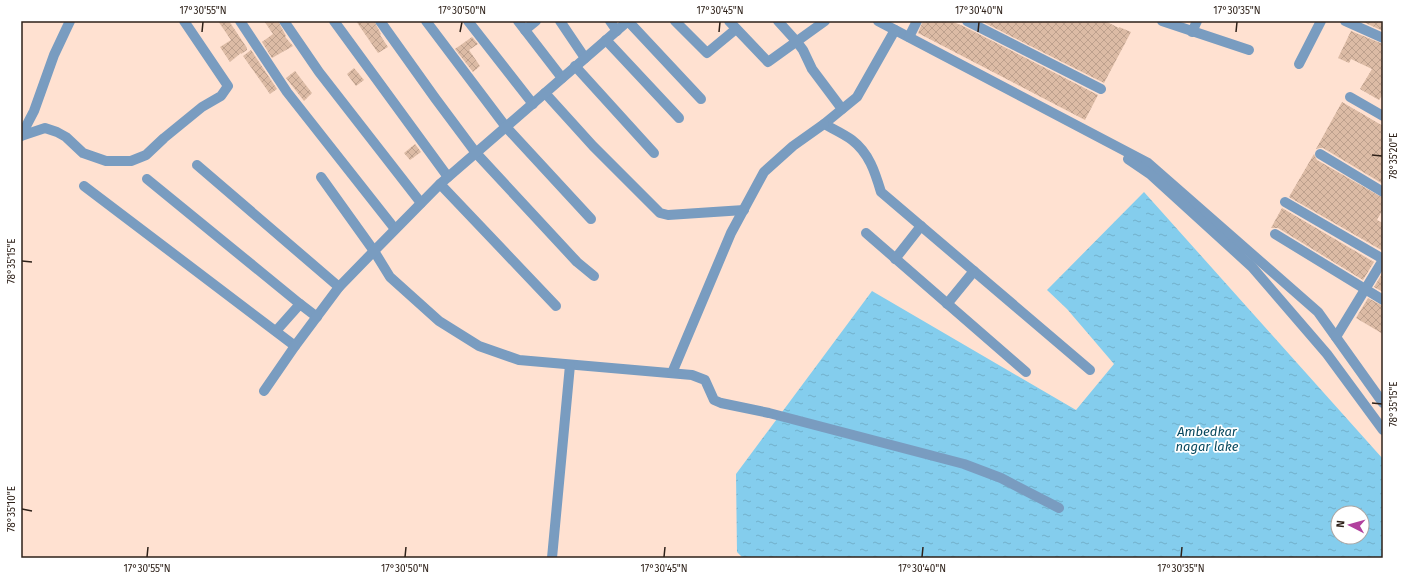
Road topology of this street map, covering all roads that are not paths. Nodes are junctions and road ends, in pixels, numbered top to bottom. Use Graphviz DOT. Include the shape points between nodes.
graph roads {
  1 [pos="70,21"];
  2 [pos="184,21"];
  3 [pos="240,21"];
  4 [pos="284,21"];
  5 [pos="334,21"];
  6 [pos="380,21"];
  7 [pos="426,21"];
  8 [pos="468,21"];
  9 [pos="518,21"];
  10 [pos="536,21"];
  11 [pos="560,21"];
  12 [pos="610,21"];
  13 [pos="628,21"];
  14 [pos="675,21"];
  15 [pos="778,21"];
  16 [pos="825,21"];
  17 [pos="878,21"];
  18 [pos="917,21"];
  19 [pos="968,21"];
  20 [pos="1162,21"];
  21 [pos="1197,21"];
  22 [pos="1321,21"];
  23 [pos="1345,21"];
  24 [pos="732,25"];
  25 [pos="525,30"];
  26 [pos="895,30"];
  27 [pos="617,31"];
  28 [pos="1192,32"];
  29 [pos="909,36"];
  30 [pos="1383,38"];
  31 [pos="606,40"];
  32 [pos="797,42"];
  33 [pos="1249,50"];
  34 [pos="585,58"];
  35 [pos="1299,64"];
  36 [pos="575,66"];
  37 [pos="562,78"];
  38 [pos="1101,89"];
  39 [pos="545,93"];
  40 [pos="1350,97"];
  41 [pos="701,99"];
  42 [pos="532,104"];
  43 [pos="842,109"];
  44 [pos="1383,116"];
  45 [pos="679,118"];
  46 [pos="824,124"];
  47 [pos="506,127"];
  48 [pos="21,136"];
  49 [pos="1106,141"];
  50 [pos="476,153"];
  51 [pos="654,153"];
  52 [pos="1320,154"];
  53 [pos="197,165"];
  54 [pos="321,177"];
  55 [pos="448,177"];
  56 [pos="147,179"];
  57 [pos="440,184"];
  58 [pos="84,186"];
  59 [pos="1383,192"];
  60 [pos="1285,202"];
  61 [pos="421,203"];
  62 [pos="744,210"];
  63 [pos="591,220"];
  64 [pos="921,226"];
  65 [pos="395,229"];
  66 [pos="866,233"];
  67 [pos="1275,234"];
  68 [pos="374,250"];
  69 [pos="895,259"];
  70 [pos="1383,260"];
  71 [pos="974,271"];
  72 [pos="594,276"];
  73 [pos="339,287"];
  74 [pos="1365,289"];
  75 [pos="1383,300"];
  76 [pos="300,304"];
  77 [pos="948,304"];
  78 [pos="556,306"];
  79 [pos="317,317"];
  80 [pos="276,331"];
  81 [pos="1336,337"];
  82 [pos="295,346"];
  83 [pos="570,365"];
  84 [pos="1090,370"];
  85 [pos="1026,372"];
  86 [pos="672,373"];
  87 [pos="264,391"];
  88 [pos="1383,403"];
  89 [pos="1383,430"];
  90 [pos="1058,508"];
  91 [pos="552,558"];
  1 -- 48 [label="street"];
  2 -- 48 [label="street" via="228,86 221,96 202,107 146,155 131,161 106,161 83,153 66,137 45,128"];
  3 -- 65 [label="street" via="287,92"];
  4 -- 61 [label="street" via="319,72"];
  5 -- 55 [label="street"];
  6 -- 50 [label="street"];
  7 -- 47 [label="street"];
  8 -- 42 [label="street"];
  9 -- 25 [label="street"];
  10 -- 25 [label="street"];
  11 -- 34 [label="street"];
  12 -- 27 [label="street"];
  13 -- 27 [label="street"];
  13 -- 41 [label="street"];
  14 -- 24 [label="street" via="707,52"];
  15 -- 32 [label="street"];
  16 -- 32 [label="street"];
  17 -- 26 [label="street"];
  18 -- 29 [label="street"];
  19 -- 38 [label="street"];
  20 -- 28 [label="street"];
  21 -- 28 [label="street"];
  22 -- 35 [label="street"];
  23 -- 30 [label="street"];
  24 -- 32 [label="street" via="768,62"];
  25 -- 37 [label="street"];
  26 -- 29 [label="street"];
  26 -- 43 [label="street" via="857,97"];
  27 -- 31 [label="street"];
  28 -- 33 [label="street"];
  29 -- 49 [label="street"];
  31 -- 34 [label="street"];
  31 -- 45 [label="street"];
  32 -- 43 [label="street" via="812,69"];
  34 -- 36 [label="street"];
  36 -- 37 [label="street"];
  36 -- 51 [label="street"];
  37 -- 39 [label="street"];
  39 -- 42 [label="street"];
  39 -- 62 [label="street" via="593,146 660,213 668,215"];
  40 -- 44 [label="street"];
  42 -- 47 [label="street"];
  43 -- 46 [label="street"];
  46 -- 62 [label="street" via="793,146 764,172"];
  46 -- 64 [label="street" via="852,139 863,149 881,192"];
  47 -- 50 [label="street"];
  47 -- 63 [label="street"];
  49 -- 81 [label="street" via="1148,163 1318,312"];
  49 -- 89 [label="street" via="1150,174 1252,267 1327,354"];
  50 -- 55 [label="street"];
  50 -- 72 [label="street" via="577,262"];
  52 -- 59 [label="street"];
  53 -- 73 [label="street"];
  54 -- 68 [label="street"];
  55 -- 57 [label="street"];
  56 -- 76 [label="street"];
  57 -- 61 [label="street"];
  57 -- 78 [label="street"];
  58 -- 80 [label="street"];
  60 -- 70 [label="street"];
  61 -- 65 [label="street"];
  62 -- 86 [label="street" via="731,233"];
  64 -- 69 [label="street"];
  64 -- 71 [label="street"];
  65 -- 68 [label="street"];
  66 -- 69 [label="street"];
  67 -- 74 [label="street"];
  68 -- 73 [label="street"];
  68 -- 83 [label="street" via="390,277 433,317 479,346 519,360"];
  69 -- 77 [label="street"];
  70 -- 74 [label="street"];
  71 -- 77 [label="street"];
  71 -- 84 [label="street"];
  73 -- 79 [label="street"];
  74 -- 75 [label="street"];
  74 -- 81 [label="street"];
  76 -- 79 [label="street"];
  76 -- 80 [label="street"];
  77 -- 85 [label="street"];
  79 -- 82 [label="street"];
  80 -- 82 [label="street"];
  81 -- 88 [label="street"];
  82 -- 87 [label="street"];
  83 -- 86 [label="street"];
  83 -- 91 [label="street"];
  86 -- 90 [label="street" via="692,375 705,380 714,400 721,403 964,464 1001,478"];
}
